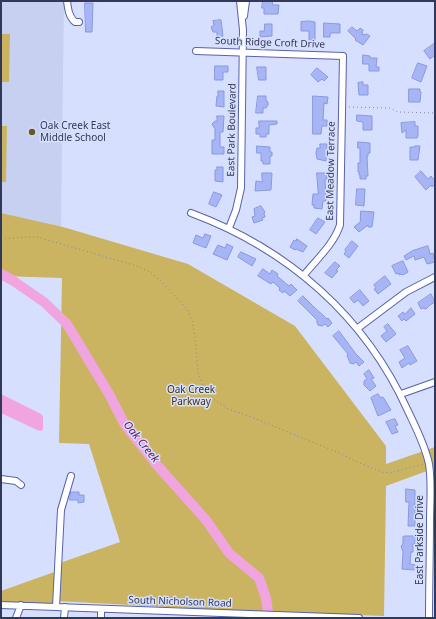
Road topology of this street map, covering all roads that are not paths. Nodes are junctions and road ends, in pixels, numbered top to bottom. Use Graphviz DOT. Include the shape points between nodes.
graph roads {
  1 [pos="68,1"];
  2 [pos="240,1"];
  3 [pos="246,1"];
  4 [pos="79,22"];
  5 [pos="243,30"];
  6 [pos="196,51"];
  7 [pos="243,52"];
  8 [pos="343,56"];
  9 [pos="191,213"];
  10 [pos="229,228"];
  11 [pos="304,275"];
  12 [pos="435,277"];
  13 [pos="358,328"];
  14 [pos="435,382"];
  15 [pos="401,394"];
  16 [pos="71,476"];
  17 [pos="1,479"];
  18 [pos="21,485"];
  19 [pos="1,605"];
  20 [pos="21,606"];
  21 [pos="56,607"];
  22 [pos="65,607"];
  23 [pos="101,608"];
  24 [pos="143,610"];
  25 [pos="16,618"];
  26 [pos="64,618"];
  27 [pos="101,618"];
  28 [pos="143,618"];
  29 [pos="359,618"];
  30 [pos="429,618"];
  1 -- 4 [label="street" via="71,17 75,22"];
  2 -- 5 [label="street, East Park Boulevard"];
  3 -- 5 [label="street, East Park Boulevard"];
  5 -- 7 [label="street, East Park Boulevard"];
  6 -- 7 [label="street, South Ridge Croft Drive"];
  7 -- 8 [label="street, South Ridge Croft Drive"];
  7 -- 10 [label="street, East Park Boulevard" via="241,188"];
  8 -- 11 [label="street, East Meadow Terrace" via="340,225 338,232"];
  9 -- 10 [label="street, East Parkside Drive"];
  10 -- 11 [label="street, East Parkside Drive" via="267,249"];
  11 -- 13 [label="street, East Parkside Drive"];
  12 -- 13 [label="street" via="400,296"];
  13 -- 15 [label="street, East Parkside Drive"];
  14 -- 15 [label="street"];
  15 -- 30 [label="street, East Parkside Drive" via="424,446 430,476"];
  16 -- 21 [label="street" via="61,510"];
  17 -- 18 [label="street" via="16,481"];
  19 -- 20 [label="street, South Nicholson Road"];
  20 -- 21 [label="street, South Nicholson Road"];
  20 -- 25 [label="street"];
  21 -- 22 [label="street, South Nicholson Road"];
  22 -- 23 [label="street, South Nicholson Road"];
  22 -- 26 [label="street"];
  23 -- 24 [label="street, South Nicholson Road"];
  23 -- 27 [label="street"];
  24 -- 28 [label="street"];
  24 -- 29 [label="street, South Nicholson Road"];
}
